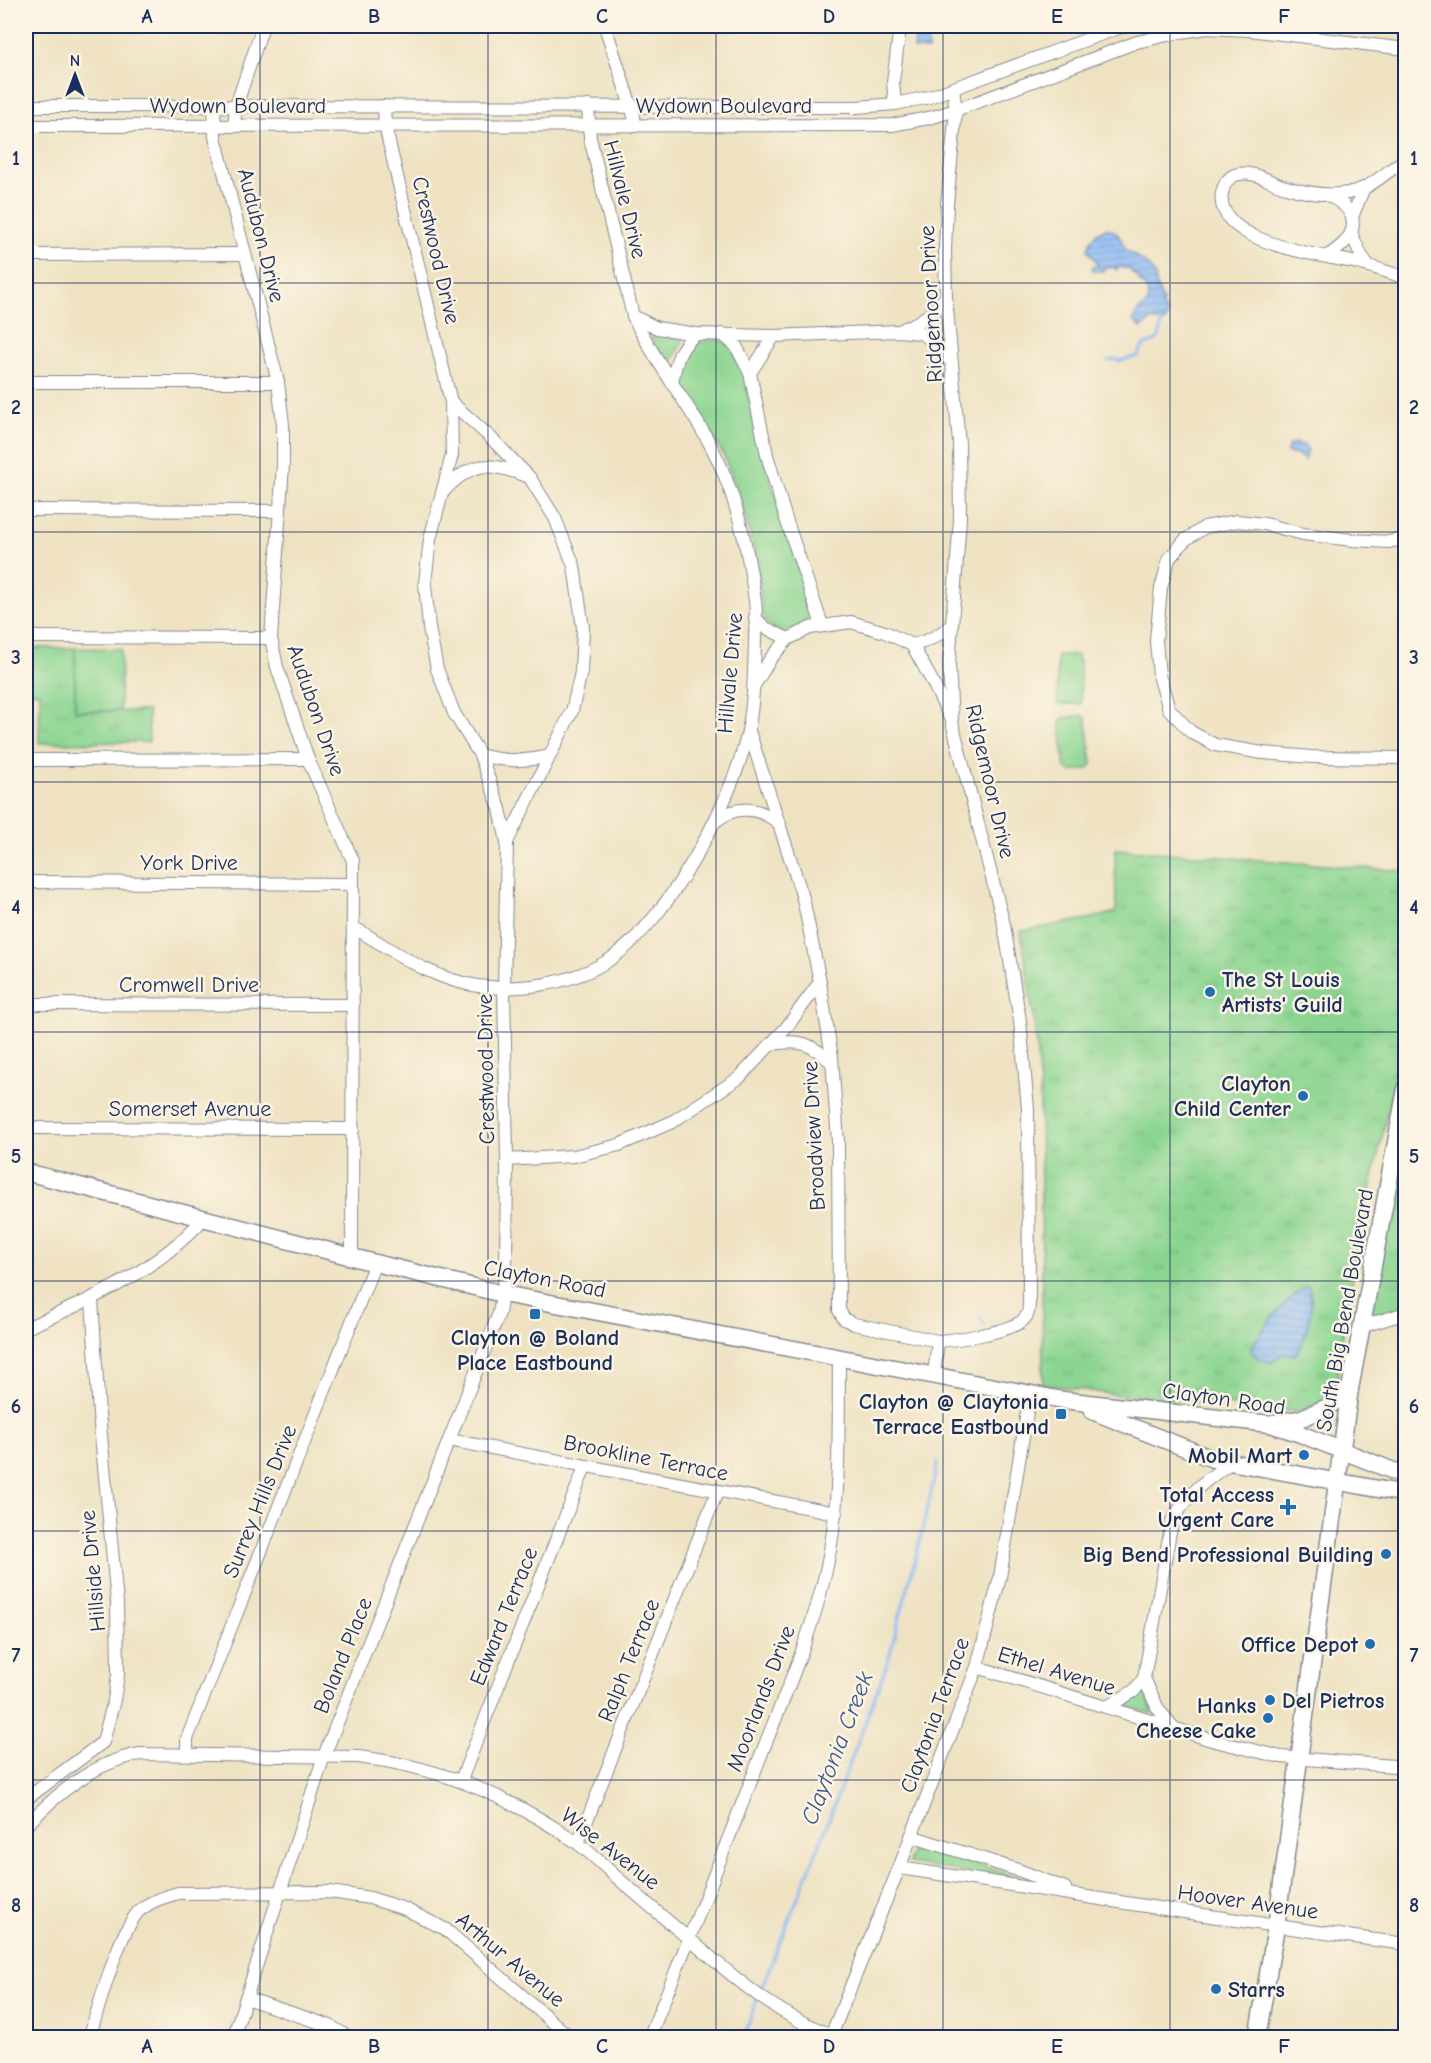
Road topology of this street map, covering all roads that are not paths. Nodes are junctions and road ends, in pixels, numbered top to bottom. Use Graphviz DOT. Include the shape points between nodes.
graph roads {
  1 [pos="263,26"];
  2 [pos="605,26"];
  3 [pos="900,26"];
  4 [pos="1124,26"];
  5 [pos="1381,26"];
  6 [pos="1406,28"];
  7 [pos="1406,49"];
  8 [pos="953,89"];
  9 [pos="894,104"];
  10 [pos="26,106"];
  11 [pos="214,106"];
  12 [pos="236,106"];
  13 [pos="384,106"];
  14 [pos="588,106"];
  15 [pos="631,106"];
  16 [pos="956,110"];
  17 [pos="26,126"];
  18 [pos="214,126"];
  19 [pos="234,126"];
  20 [pos="386,126"];
  21 [pos="588,126"];
  22 [pos="635,126"];
  23 [pos="1406,159"];
  24 [pos="1364,188"];
  25 [pos="1327,195"];
  26 [pos="1352,217"];
  27 [pos="1352,235"];
  28 [pos="245,254"];
  29 [pos="26,255"];
  30 [pos="1328,256"];
  31 [pos="1369,266"];
  32 [pos="1406,278"];
  33 [pos="946,297"];
  34 [pos="633,316"];
  35 [pos="899,331"];
  36 [pos="696,334"];
  37 [pos="722,334"];
  38 [pos="774,336"];
  39 [pos="951,362"];
  40 [pos="750,373"];
  41 [pos="26,382"];
  42 [pos="278,382"];
  43 [pos="672,382"];
  44 [pos="452,402"];
  45 [pos="530,478"];
  46 [pos="442,494"];
  47 [pos="26,510"];
  48 [pos="280,511"];
  49 [pos="1406,538"];
  50 [pos="755,618"];
  51 [pos="822,625"];
  52 [pos="952,625"];
  53 [pos="26,637"];
  54 [pos="271,638"];
  55 [pos="788,639"];
  56 [pos="912,645"];
  57 [pos="753,687"];
  58 [pos="952,722"];
  59 [pos="748,730"];
  60 [pos="480,755"];
  61 [pos="549,756"];
  62 [pos="1406,758"];
  63 [pos="26,759"];
  64 [pos="308,759"];
  65 [pos="715,821"];
  66 [pos="780,824"];
  67 [pos="507,842"];
  68 [pos="26,882"];
  69 [pos="353,884"];
  70 [pos="353,927"];
  71 [pos="820,982"];
  72 [pos="504,987"];
  73 [pos="26,1004"];
  74 [pos="353,1005"];
  75 [pos="772,1044"];
  76 [pos="832,1063"];
  77 [pos="1406,1089"];
  78 [pos="26,1128"];
  79 [pos="353,1129"];
  80 [pos="1402,1139"];
  81 [pos="507,1160"];
  82 [pos="26,1172"];
  83 [pos="203,1219"];
  84 [pos="352,1257"];
  85 [pos="375,1263"];
  86 [pos="503,1294"];
  87 [pos="92,1299"];
  88 [pos="1406,1313"];
  89 [pos="1360,1327"];
  90 [pos="26,1328"];
  91 [pos="938,1341"];
  92 [pos="839,1358"];
  93 [pos="933,1375"];
  94 [pos="1350,1389"];
  95 [pos="1030,1394"];
  96 [pos="1063,1400"];
  97 [pos="1270,1424"];
  98 [pos="449,1440"];
  99 [pos="1342,1451"];
  100 [pos="1230,1463"];
  101 [pos="585,1467"];
  102 [pos="1406,1476"];
  103 [pos="1339,1481"];
  104 [pos="717,1492"];
  105 [pos="1406,1494"];
  106 [pos="836,1513"];
  107 [pos="977,1667"];
  108 [pos="1144,1678"];
  109 [pos="1107,1707"];
  110 [pos="1175,1728"];
  111 [pos="187,1754"];
  112 [pos="324,1756"];
  113 [pos="1300,1758"];
  114 [pos="1406,1767"];
  115 [pos="461,1780"];
  116 [pos="26,1799"];
  117 [pos="26,1826"];
  118 [pos="911,1836"];
  119 [pos="578,1843"];
  120 [pos="899,1868"];
  121 [pos="280,1893"];
  122 [pos="1086,1896"];
  123 [pos="1276,1928"];
  124 [pos="689,1940"];
  125 [pos="1406,1944"];
  126 [pos="246,1998"];
  127 [pos="834,2036"];
  128 [pos="89,2037"];
  129 [pos="233,2037"];
  130 [pos="351,2037"];
  131 [pos="571,2037"];
  132 [pos="649,2037"];
  133 [pos="1257,2037"];
  1 -- 12 [label="street"];
  2 -- 15 [label="street"];
  3 -- 9 [label="street"];
  4 -- 8 [label="street, Wydown Boulevard"];
  5 -- 6 [label="street"];
  7 -- 16 [label="street, Wydown Boulevard" via="1249,30 1190,30 1137,42"];
  8 -- 9 [label="street, Wydown Boulevard"];
  8 -- 16 [label="street, Ridgemoor Drive"];
  9 -- 15 [label="street, Wydown Boulevard"];
  10 -- 11 [label="street, Wydown Boulevard"];
  11 -- 12 [label="street, Wydown Boulevard"];
  11 -- 18 [label="street, Audubon Drive"];
  12 -- 13 [label="street, Wydown Boulevard"];
  12 -- 19 [label="street"];
  13 -- 14 [label="street, Wydown Boulevard"];
  13 -- 20 [label="street, Crestwood Drive"];
  14 -- 15 [label="street, Wydown Boulevard"];
  14 -- 21 [label="street, Hillvale Drive"];
  15 -- 22 [label="street"];
  16 -- 22 [label="street, Wydown Boulevard" via="892,125"];
  16 -- 33 [label="street, Ridgemoor Drive" via="947,204"];
  17 -- 18 [label="street, Wydown Boulevard"];
  18 -- 19 [label="street, Wydown Boulevard"];
  18 -- 28 [label="street, Audubon Drive"];
  19 -- 20 [label="street, Wydown Boulevard"];
  20 -- 21 [label="street, Wydown Boulevard"];
  20 -- 44 [label="street, Crestwood Drive"];
  21 -- 22 [label="street, Wydown Boulevard"];
  21 -- 34 [label="street, Hillvale Drive"];
  23 -- 24 [label="street"];
  24 -- 25 [label="street"];
  24 -- 26 [label="street"];
  25 -- 26 [label="street" via="1344,205"];
  25 -- 30 [label="street" via="1242,173 1227,180 1222,198 1223,208 1232,221 1249,234 1280,248"];
  26 -- 27 [label="street"];
  27 -- 30 [label="street"];
  27 -- 31 [label="street"];
  28 -- 29 [label="street"];
  28 -- 42 [label="street, Audubon Drive"];
  30 -- 31 [label="street"];
  31 -- 32 [label="street"];
  33 -- 35 [label="street" via="919,323"];
  33 -- 39 [label="street, Ridgemoor Drive"];
  34 -- 36 [label="street" via="657,328"];
  34 -- 43 [label="street, Hillvale Drive"];
  35 -- 38 [label="street"];
  35 -- 39 [label="street" via="920,333 934,341"];
  36 -- 37 [label="street"];
  36 -- 43 [label="street" via="677,357"];
  37 -- 38 [label="street"];
  37 -- 40 [label="street" via="736,346"];
  38 -- 40 [label="street"];
  39 -- 52 [label="street, Ridgemoor Drive" via="959,443 960,510"];
  40 -- 51 [label="street" via="767,455"];
  41 -- 42 [label="street"];
  42 -- 48 [label="street, Audubon Drive" via="283,425"];
  43 -- 50 [label="street, Hillvale Drive" via="711,445 732,490"];
  44 -- 45 [label="street, Crestwood Drive"];
  44 -- 46 [label="street, Crestwood Drive" via="452,454"];
  45 -- 46 [label="street" via="495,466 475,468 458,476"];
  45 -- 61 [label="street, Crestwood Drive" via="555,518 574,566 583,628 581,672 572,711"];
  46 -- 60 [label="street, Crestwood Drive" via="426,572 428,623 437,669 454,712"];
  47 -- 48 [label="street"];
  48 -- 54 [label="street, Audubon Drive"];
  49 -- 62 [label="street" via="1389,542 1352,540 1237,521 1205,527 1185,540 1169,559 1161,588 1156,641 1159,675 1169,709 1191,732 1215,746 1312,757"];
  50 -- 55 [label="street"];
  50 -- 57 [label="street, Hillvale Drive"];
  51 -- 55 [label="street"];
  51 -- 56 [label="street" via="851,622"];
  52 -- 56 [label="street"];
  52 -- 58 [label="street, Ridgemoor Drive"];
  53 -- 54 [label="street"];
  54 -- 64 [label="street, Audubon Drive"];
  55 -- 57 [label="street"];
  56 -- 58 [label="street"];
  57 -- 59 [label="street, Hillvale Drive"];
  58 -- 91 [label="street, Ridgemoor Drive" via="1005,926 1020,1021 1028,1109 1029,1304 1023,1320 1007,1328"];
  59 -- 65 [label="street, Hillvale Drive"];
  59 -- 66 [label="street, Broadview Drive"];
  60 -- 61 [label="street" via="517,762"];
  60 -- 67 [label="street, Crestwood Drive" via="500,809"];
  61 -- 67 [label="street, Crestwood Drive"];
  63 -- 64 [label="street"];
  64 -- 69 [label="street, Audubon Drive" via="351,852"];
  65 -- 66 [label="street" via="728,812 746,809 762,812"];
  65 -- 72 [label="street, Hillvale Drive" via="674,891 631,943 612,958 592,970 547,984"];
  66 -- 71 [label="street, Broadview Drive" via="803,898"];
  67 -- 72 [label="street, Crestwood Drive"];
  68 -- 69 [label="street, York Drive"];
  69 -- 70 [label="street, Audubon Drive"];
  70 -- 72 [label="street, Hillvale Drive" via="432,974 479,986"];
  70 -- 74 [label="street, Audubon Drive"];
  71 -- 75 [label="street"];
  71 -- 76 [label="street, Broadview Drive"];
  72 -- 81 [label="street, Crestwood Drive"];
  73 -- 74 [label="street, Cromwell Drive"];
  74 -- 79 [label="street, Audubon Drive"];
  75 -- 76 [label="street" via="792,1041 809,1045"];
  75 -- 81 [label="street" via="739,1078 672,1122 619,1144 574,1156"];
  76 -- 91 [label="street, Broadview Drive" via="838,1142 839,1310 844,1319 854,1324"];
  77 -- 80 [label="main road, South Big Bend Boulevard"];
  78 -- 79 [label="street, Somerset Avenue"];
  79 -- 84 [label="street, Audubon Drive"];
  80 -- 89 [label="main road, South Big Bend Boulevard"];
  81 -- 86 [label="street, Crestwood Drive"];
  82 -- 83 [label="main road, Clayton Road"];
  83 -- 84 [label="main road, Clayton Road"];
  83 -- 87 [label="street" via="171,1251"];
  84 -- 85 [label="main road, Clayton Road"];
  85 -- 86 [label="main road, Clayton Road"];
  85 -- 111 [label="street, Surrey Hills Drive" via="187,1739"];
  86 -- 92 [label="main road, Clayton Road"];
  86 -- 98 [label="street, Boland Place" via="496,1322"];
  87 -- 90 [label="street"];
  87 -- 116 [label="street, Hillside Drive" via="117,1602 116,1692 103,1742"];
  88 -- 89 [label="street"];
  89 -- 94 [label="main road, South Big Bend Boulevard"];
  91 -- 93 [label="street"];
  92 -- 93 [label="main road, Clayton Road"];
  92 -- 106 [label="street, Moorlands Drive"];
  93 -- 95 [label="main road, Clayton Road"];
  94 -- 97 [label="main road" via="1329,1407 1299,1419"];
  94 -- 99 [label="main road, South Big Bend Boulevard"];
  95 -- 96 [label="main road, Clayton Road"];
  95 -- 107 [label="street, Claytonia Terrace" via="1000,1577"];
  96 -- 97 [label="main road, Clayton Road"];
  96 -- 100 [label="main road, Clayton Road" via="1194,1453"];
  97 -- 99 [label="main road, Clayton Road"];
  98 -- 101 [label="street, Brookline Terrace"];
  98 -- 112 [label="street, Boland Place"];
  99 -- 102 [label="main road, Clayton Road"];
  99 -- 103 [label="main road, South Big Bend Boulevard"];
  100 -- 103 [label="main road, Clayton Road"];
  100 -- 108 [label="street" via="1184,1501 1172,1521"];
  101 -- 104 [label="street, Brookline Terrace"];
  101 -- 115 [label="street, Edward Terrace"];
  103 -- 105 [label="main road, Clayton Road"];
  103 -- 113 [label="main road, South Big Bend Boulevard"];
  104 -- 106 [label="street, Brookline Terrace"];
  104 -- 119 [label="street, Ralph Terrace"];
  106 -- 124 [label="street, Moorlands Drive" via="815,1613"];
  107 -- 109 [label="street, Ethel Avenue"];
  107 -- 118 [label="street, Claytonia Terrace"];
  108 -- 109 [label="street" via="1134,1690"];
  108 -- 110 [label="street" via="1158,1709"];
  109 -- 110 [label="street, Ethel Avenue"];
  110 -- 113 [label="street, Ethel Avenue" via="1281,1757"];
  111 -- 112 [label="street, Wise Avenue"];
  111 -- 117 [label="street, Wise Avenue" via="122,1757 66,1789"];
  112 -- 115 [label="street, Wise Avenue" via="388,1760"];
  112 -- 121 [label="street, Boland Place"];
  113 -- 114 [label="street, Ethel Avenue"];
  113 -- 123 [label="main road, South Big Bend Boulevard"];
  115 -- 119 [label="street, Wise Avenue" via="520,1808"];
  118 -- 120 [label="street, Claytonia Terrace"];
  118 -- 122 [label="street, Hoover Avenue"];
  119 -- 124 [label="street, Wise Avenue"];
  120 -- 122 [label="street, Hoover Avenue"];
  120 -- 127 [label="street, Claytonia Terrace"];
  121 -- 126 [label="street, Boland Place"];
  121 -- 128 [label="street, Arthur Avenue" via="178,1893 146,1906 125,1931"];
  121 -- 131 [label="street, Arthur Avenue" via="330,1892 370,1899 415,1914 453,1935"];
  122 -- 123 [label="street, Hoover Avenue"];
  123 -- 125 [label="street, Hoover Avenue"];
  123 -- 133 [label="main road, South Big Bend Boulevard"];
  124 -- 127 [label="street, Wise Avenue" via="763,1999"];
  124 -- 132 [label="street, Moorlands Drive"];
  126 -- 129 [label="street, Boland Place"];
  126 -- 130 [label="street"];
}
